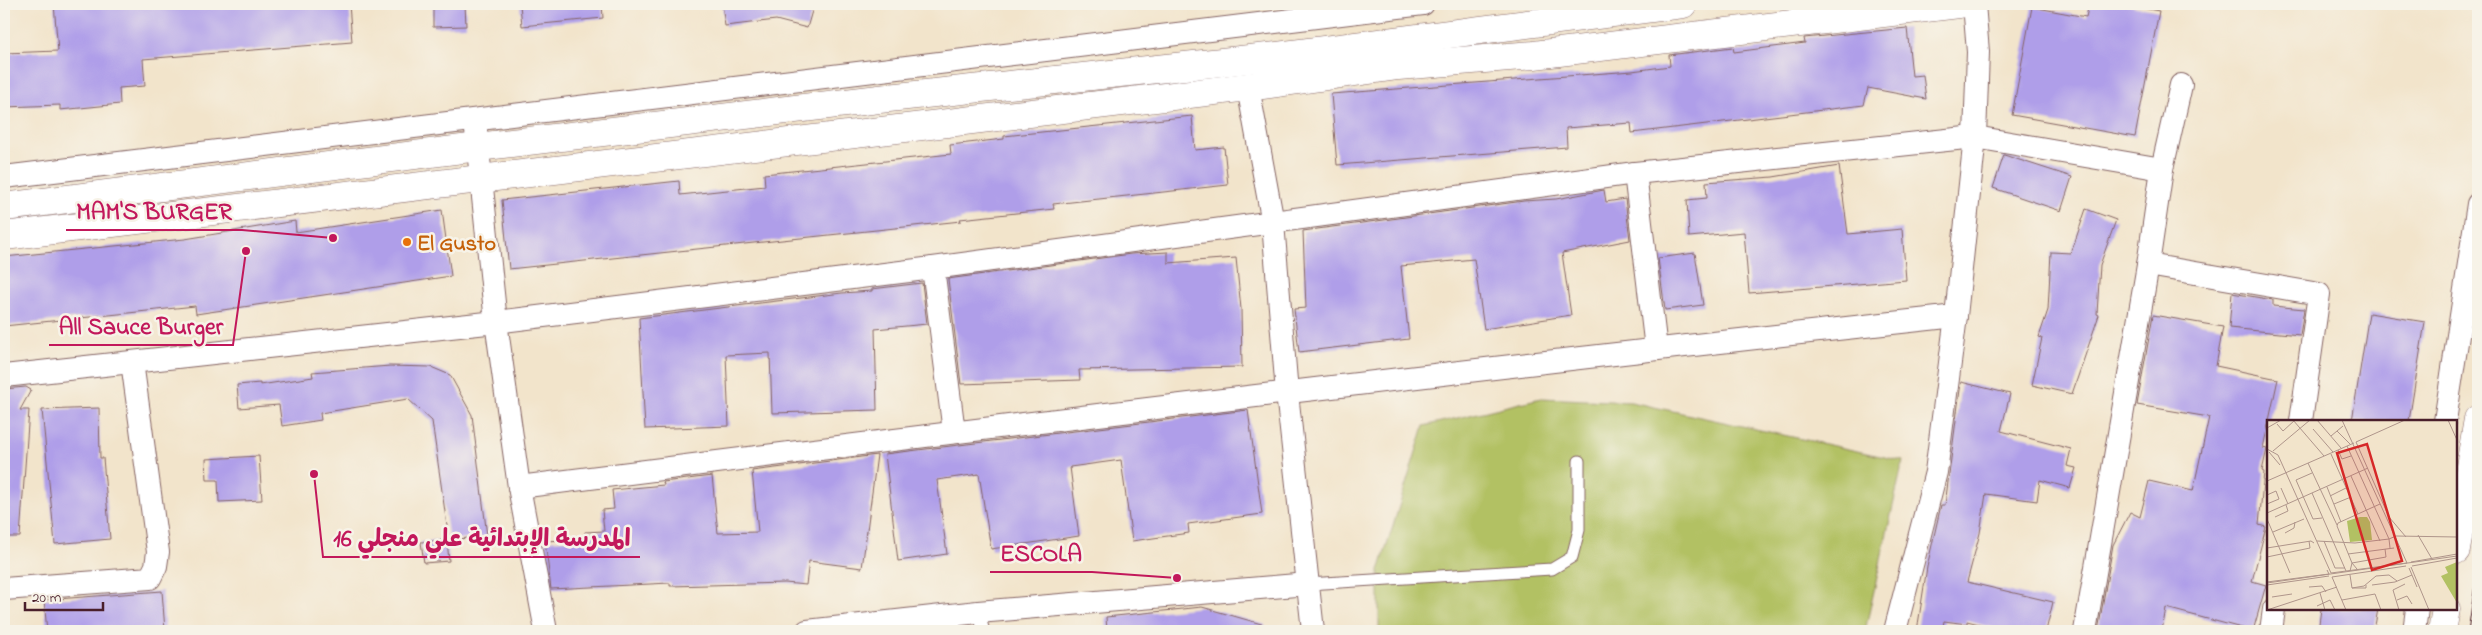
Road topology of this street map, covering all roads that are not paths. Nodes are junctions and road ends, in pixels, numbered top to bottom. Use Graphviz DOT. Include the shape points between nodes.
graph roads {
  1 [pos="1423,4"];
  2 [pos="1683,4"];
  3 [pos="1959,4"];
  4 [pos="1974,4"];
  5 [pos="2181,85"];
  6 [pos="1248,87"];
  7 [pos="475,120"];
  8 [pos="1976,137"];
  9 [pos="478,147"];
  10 [pos="2162,169"];
  11 [pos="1636,173"];
  12 [pos="4,177"];
  13 [pos="480,180"];
  14 [pos="2478,204"];
  15 [pos="4,207"];
  16 [pos="1273,223"];
  17 [pos="4,236"];
  18 [pos="2148,265"];
  19 [pos="933,268"];
  20 [pos="1956,316"];
  21 [pos="496,322"];
  22 [pos="1656,349"];
  23 [pos="132,362"];
  24 [pos="4,376"];
  25 [pos="1287,393"];
  26 [pos="2478,419"];
  27 [pos="2301,420"];
  28 [pos="2445,420"];
  29 [pos="954,432"];
  30 [pos="1579,461"];
  31 [pos="519,487"];
  32 [pos="2457,544"];
  33 [pos="1308,584"];
  34 [pos="4,589"];
  35 [pos="2274,610"];
  36 [pos="2417,610"];
  37 [pos="2446,610"];
  38 [pos="981,622"];
  39 [pos="931,624"];
  40 [pos="546,631"];
  41 [pos="807,631"];
  42 [pos="1313,631"];
  43 [pos="1895,631"];
  44 [pos="2085,631"];
  45 [pos="2271,631"];
  46 [pos="2414,631"];
  47 [pos="2442,631"];
  1 -- 7 [label="street"];
  2 -- 9 [label="main road" via="1276,56"];
  3 -- 6 [label="main road" via="1525,56 1398,66"];
  4 -- 8 [label="street" via="1978,52"];
  5 -- 10 [label="street"];
  6 -- 13 [label="main road"];
  6 -- 16 [label="street"];
  7 -- 9 [label="street"];
  7 -- 12 [label="street"];
  8 -- 10 [label="street"];
  8 -- 11 [label="street"];
  8 -- 20 [label="street"];
  9 -- 13 [label="street"];
  9 -- 15 [label="main road"];
  10 -- 18 [label="street"];
  11 -- 16 [label="street"];
  11 -- 22 [label="street"];
  13 -- 17 [label="main road"];
  13 -- 21 [label="street"];
  14 -- 28 [label="street"];
  16 -- 19 [label="street"];
  16 -- 25 [label="street"];
  18 -- 27 [label="street" via="2319,294"];
  18 -- 44 [label="street"];
  19 -- 21 [label="street"];
  19 -- 29 [label="street"];
  20 -- 22 [label="street"];
  20 -- 43 [label="street" via="1936,472"];
  21 -- 23 [label="street"];
  21 -- 31 [label="street"];
  22 -- 25 [label="street"];
  23 -- 24 [label="street"];
  23 -- 34 [label="street" via="158,552 154,572 150,578"];
  25 -- 29 [label="street"];
  25 -- 33 [label="street"];
  26 -- 32 [label="main road"];
  29 -- 31 [label="street"];
  30 -- 33 [label="lane" via="1579,530 1572,557 1552,569"];
  31 -- 40 [label="street"];
  33 -- 38 [label="street"];
  33 -- 42 [label="street"];
  35 -- 45 [label="street"];
  36 -- 46 [label="street"];
  37 -- 47 [label="main road"];
  38 -- 39 [label="street"];
  39 -- 41 [label="street"];
}
